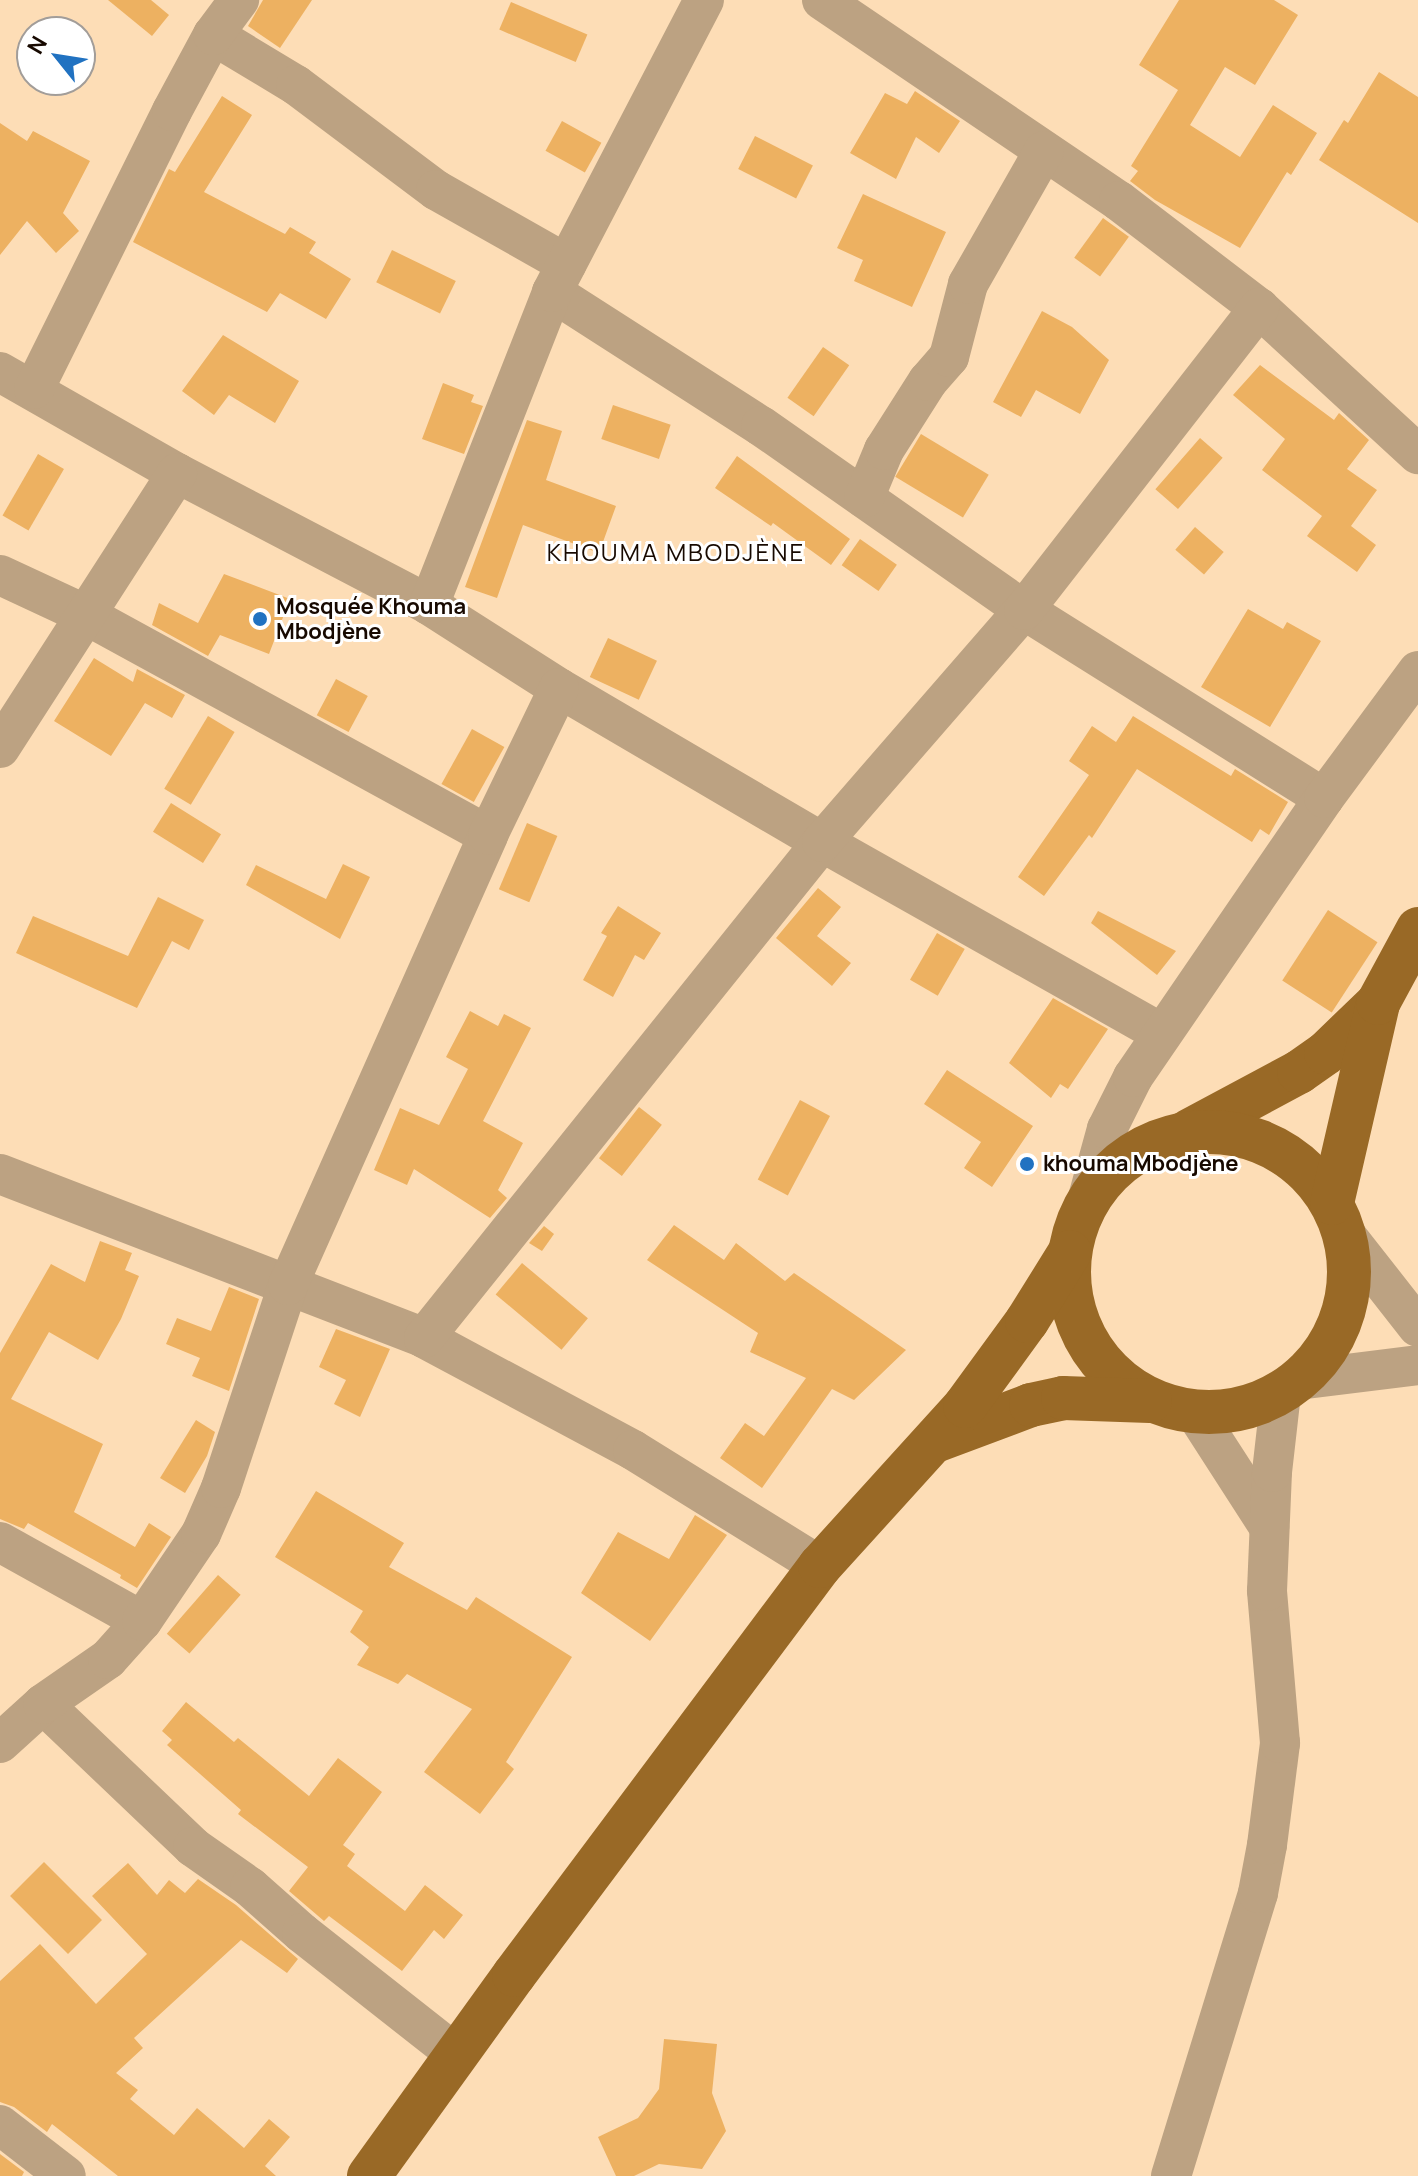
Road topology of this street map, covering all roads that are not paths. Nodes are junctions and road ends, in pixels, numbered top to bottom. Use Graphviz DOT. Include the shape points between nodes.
graph roads {
  1 [pos="704,0"];
  2 [pos="822,0"];
  3 [pos="222,13"];
  4 [pos="1044,151"];
  5 [pos="560,278"];
  6 [pos="1259,308"];
  7 [pos="17,380"];
  8 [pos="1418,454"];
  9 [pos="177,473"];
  10 [pos="864,498"];
  11 [pos="0,575"];
  12 [pos="429,605"];
  13 [pos="1024,610"];
  14 [pos="86,615"];
  15 [pos="1418,671"];
  16 [pos="559,688"];
  17 [pos="0,748"];
  18 [pos="1324,798"];
  19 [pos="488,835"];
  20 [pos="822,842"];
  21 [pos="1418,929"];
  22 [pos="1378,1003"];
  23 [pos="1161,1033"];
  24 [pos="1184,1133"];
  25 [pos="0,1174"];
  26 [pos="1086,1205"];
  27 [pos="1338,1218"];
  28 [pos="1070,1252"];
  29 [pos="288,1285"];
  30 [pos="1418,1327"];
  31 [pos="424,1338"];
  32 [pos="1418,1365"];
  33 [pos="1289,1387"];
  34 [pos="1152,1401"];
  35 [pos="1195,1412"];
  36 [pos="936,1441"];
  37 [pos="1269,1527"];
  38 [pos="0,1542"];
  39 [pos="820,1566"];
  40 [pos="142,1621"];
  41 [pos="43,1704"];
  42 [pos="0,1743"];
  43 [pos="457,2055"];
  44 [pos="0,2125"];
  45 [pos="66,2176"];
  46 [pos="369,2176"];
  47 [pos="1171,2176"];
  1 -- 5 [label="street"];
  2 -- 4 [label="street"];
  3 -- 5 [label="street" via="296,85"];
  3 -- 7 [label="street"];
  4 -- 6 [label="street"];
  4 -- 10 [label="street" via="968,284 949,357 884,450"];
  5 -- 10 [label="street" via="661,359"];
  5 -- 12 [label="street"];
  6 -- 8 [label="street"];
  6 -- 13 [label="street"];
  7 -- 9 [label="street"];
  9 -- 12 [label="street"];
  9 -- 14 [label="street"];
  10 -- 13 [label="street"];
  11 -- 14 [label="street"];
  12 -- 16 [label="street"];
  13 -- 18 [label="street"];
  13 -- 20 [label="street"];
  14 -- 17 [label="street"];
  14 -- 19 [label="street"];
  15 -- 18 [label="street"];
  16 -- 19 [label="street"];
  16 -- 20 [label="street"];
  18 -- 23 [label="street"];
  19 -- 29 [label="street"];
  20 -- 23 [label="street"];
  20 -- 31 [label="street"];
  21 -- 22 [label="main road"];
  22 -- 24 [label="main road" via="1299,1072"];
  22 -- 27 [label="main road"];
  23 -- 26 [label="street" via="1107,1129"];
  24 -- 26 [label="main road" via="1144,1147 1122,1163"];
  24 -- 27 [label="main road" via="1242,1134 1294,1159"];
  25 -- 29 [label="street"];
  26 -- 28 [label="main road"];
  27 -- 30 [label="street"];
  27 -- 33 [label="main road" via="1350,1273 1343,1314 1325,1350"];
  28 -- 34 [label="main road" via="1070,1298 1086,1340 1114,1376"];
  28 -- 36 [label="main road" via="996,1365"];
  29 -- 31 [label="street"];
  29 -- 40 [label="street" via="221,1488 201,1534"];
  31 -- 39 [label="street" via="633,1450"];
  32 -- 33 [label="street"];
  33 -- 35 [label="main road" via="1239,1410"];
  33 -- 37 [label="street"];
  34 -- 35 [label="main road"];
  34 -- 36 [label="main road" via="1063,1398"];
  35 -- 37 [label="street"];
  36 -- 39 [label="main road"];
  37 -- 47 [label="street" via="1268,1633 1280,1743 1267,1845 1258,1893"];
  38 -- 40 [label="street"];
  39 -- 43 [label="main road"];
  40 -- 41 [label="street" via="108,1659"];
  41 -- 42 [label="street"];
  41 -- 43 [label="street" via="193,1847"];
  43 -- 46 [label="main road"];
  44 -- 45 [label="street"];
}
